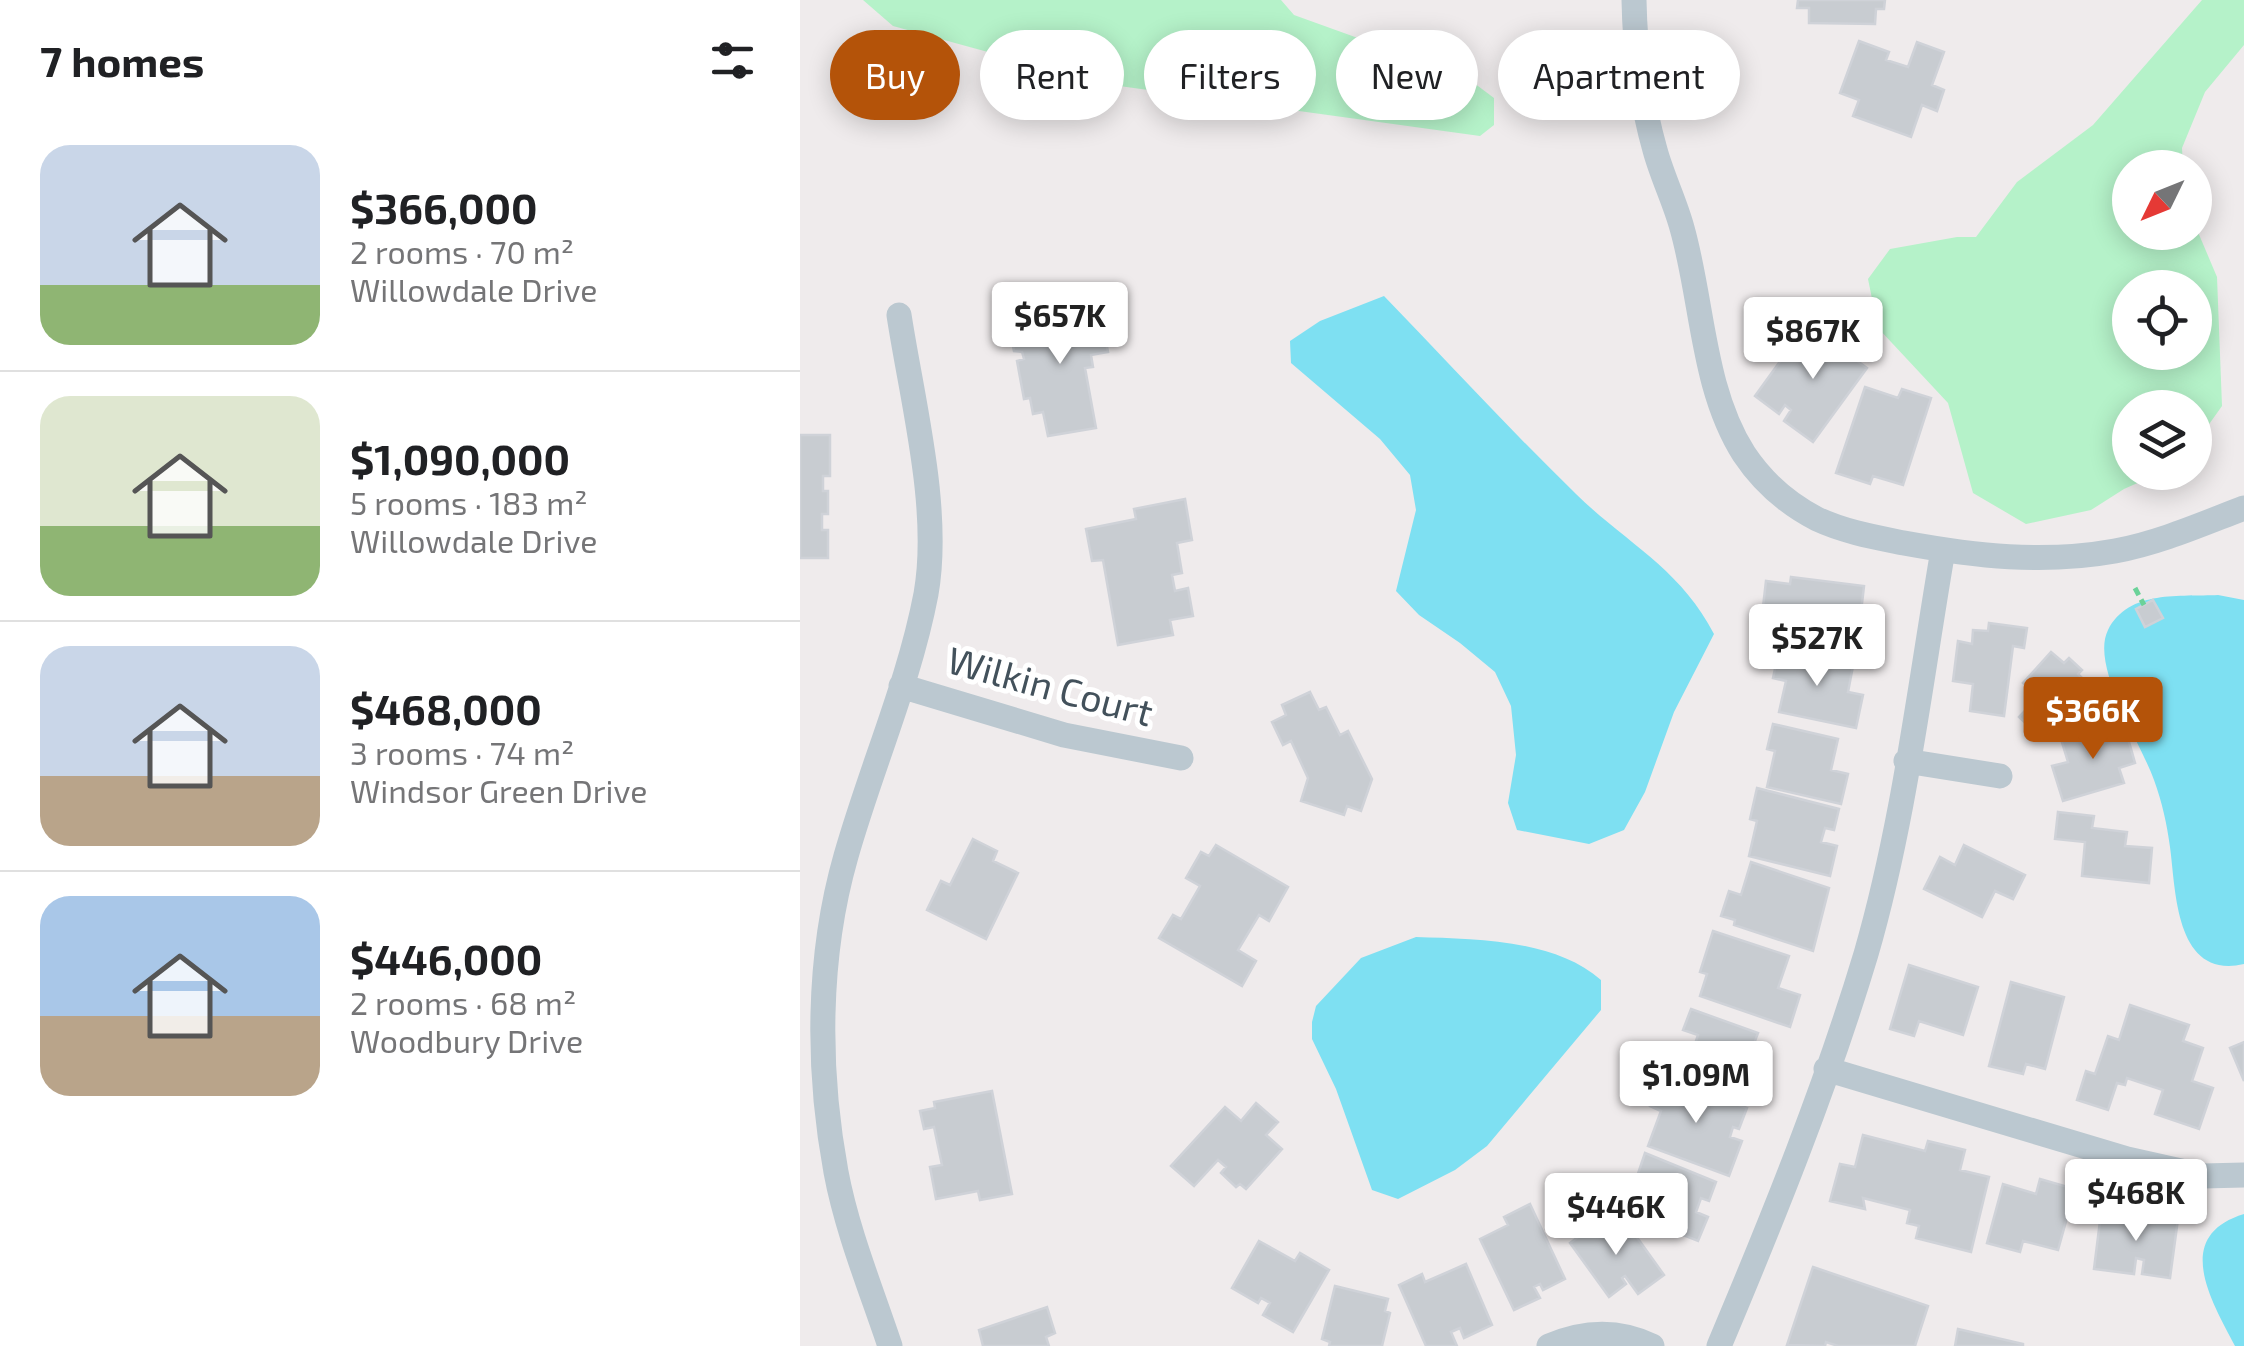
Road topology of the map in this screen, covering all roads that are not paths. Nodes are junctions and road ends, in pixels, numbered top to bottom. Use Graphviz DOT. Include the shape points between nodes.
graph roads {
  1 [pos="1634,0"];
  2 [pos="898,315"];
  3 [pos="2244,508"];
  4 [pos="1943,550"];
  5 [pos="901,686"];
  6 [pos="1181,758"];
  7 [pos="1906,761"];
  8 [pos="2000,776"];
  9 [pos="1826,1070"];
  10 [pos="2244,1176"];
  11 [pos="890,1346"];
  12 [pos="1549,1346"];
  13 [pos="1652,1346"];
  14 [pos="1719,1346"];
  1 -- 4 [label="street" via="1634,38 1654,150 1682,228 1727,422 1744,454 1766,483 1815,518 1848,532"];
  2 -- 5 [label="street" via="930,546 926,593"];
  3 -- 4 [label="street" via="2115,551 2006,559"];
  4 -- 7 [label="street"];
  5 -- 6 [label="street, Wilkin Court" via="1064,735"];
  5 -- 11 [label="street" via="845,859 827,960 823,1077 836,1174"];
  7 -- 8 [label="street"];
  7 -- 9 [label="street" via="1866,952"];
  9 -- 10 [label="street" via="2127,1159 2203,1176"];
  9 -- 14 [label="street"];
  12 -- 13 [label="street" via="1593,1333 1630,1335"];
}
